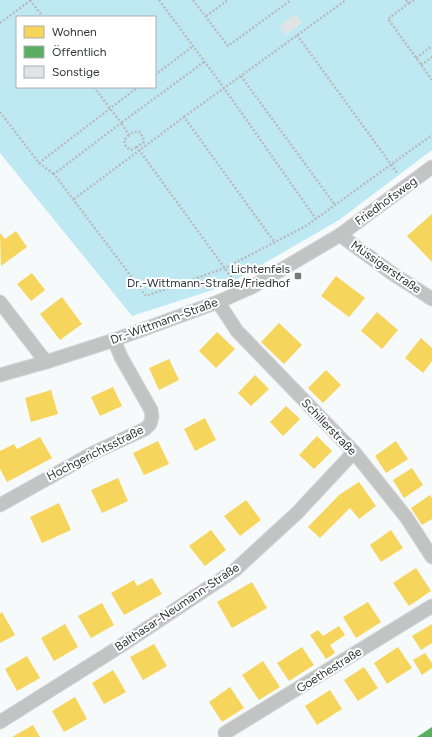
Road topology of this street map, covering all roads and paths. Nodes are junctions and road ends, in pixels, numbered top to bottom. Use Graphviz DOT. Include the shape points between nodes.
graph roads {
  1 [pos="30,0"];
  2 [pos="159,0"];
  3 [pos="193,0"];
  4 [pos="228,0"];
  5 [pos="290,0"];
  6 [pos="346,0"];
  7 [pos="406,0"];
  8 [pos="414,0"];
  9 [pos="409,3"];
  10 [pos="42,16"];
  11 [pos="206,16"];
  12 [pos="0,23"];
  13 [pos="297,35"];
  14 [pos="193,46"];
  15 [pos="432,46"];
  16 [pos="432,57"];
  17 [pos="416,58"];
  18 [pos="204,62"];
  19 [pos="421,65"];
  20 [pos="156,74"];
  21 [pos="241,76"];
  22 [pos="432,80"];
  23 [pos="95,88"];
  24 [pos="137,88"];
  25 [pos="224,88"];
  26 [pos="110,108"];
  27 [pos="0,112"];
  28 [pos="184,117"];
  29 [pos="121,123"];
  30 [pos="129,135"];
  31 [pos="432,135"];
  32 [pos="138,149"];
  33 [pos="39,163"];
  34 [pos="391,164"];
  35 [pos="432,167"];
  36 [pos="54,174"];
  37 [pos="74,200"];
  38 [pos="335,205"];
  39 [pos="316,219"];
  40 [pos="340,235"];
  41 [pos="275,243"];
  42 [pos="225,268"];
  43 [pos="242,292"];
  44 [pos="432,299"];
  45 [pos="0,302"];
  46 [pos="218,302"];
  47 [pos="114,340"];
  48 [pos="46,362"];
  49 [pos="0,375"];
  50 [pos="354,452"];
  51 [pos="0,505"];
  52 [pos="432,557"];
  53 [pos="432,606"];
  54 [pos="0,722"];
  55 [pos="225,734"];
  1 -- 10 [label="path"];
  1 -- 12 [label="path"];
  2 -- 14 [label="path"];
  3 -- 11 [label="path"];
  4 -- 11 [label="path"];
  5 -- 11 [label="path" via="228,46"];
  6 -- 13 [label="path"];
  7 -- 9 [label="path"];
  8 -- 9 [label="path"];
  9 -- 17 [label="path" via="388,19"];
  13 -- 21 [label="path"];
  13 -- 34 [label="path"];
  14 -- 18 [label="path"];
  14 -- 20 [label="path"];
  15 -- 17 [label="path"];
  16 -- 19 [label="path"];
  17 -- 19 [label="path"];
  18 -- 25 [label="path"];
  18 -- 29 [label="path"];
  19 -- 22 [label="path"];
  21 -- 25 [label="path"];
  21 -- 38 [label="path"];
  23 -- 26 [label="path"];
  24 -- 26 [label="path"];
  25 -- 28 [label="path"];
  25 -- 39 [label="path"];
  26 -- 29 [label="path"];
  26 -- 33 [label="path"];
  27 -- 33 [label="path"];
  28 -- 32 [label="path"];
  28 -- 41 [label="path"];
  29 -- 30 [label="path"];
  29 -- 36 [label="path"];
  30 -- 32 [label="path" via="124,140 126,147 131,150"];
  30 -- 32 [label="path" via="140,132 144,138"];
  31 -- 34 [label="path"];
  32 -- 37 [label="path"];
  32 -- 42 [label="path"];
  33 -- 36 [label="path"];
  34 -- 38 [label="path"];
  35 -- 40 [label="street, Friedhofsweg"];
  36 -- 37 [label="path"];
  37 -- 42 [label="path" via="146,296"];
  38 -- 39 [label="path"];
  39 -- 41 [label="path"];
  40 -- 43 [label="street, Dr.-Wittmann-Straße"];
  40 -- 44 [label="street, Müssigerstraße"];
  41 -- 42 [label="path"];
  42 -- 43 [label="path"];
  43 -- 46 [label="street, Dr.-Wittmann-Straße"];
  45 -- 48 [label="street"];
  46 -- 47 [label="street, Dr.-Wittmann-Straße"];
  46 -- 50 [label="street, Schillerstraße" via="237,331"];
  47 -- 48 [label="street, Dr.-Wittmann-Straße"];
  47 -- 51 [label="street, Hochgerichtsstraße" via="121,357 149,404 152,417 150,424 145,429 94,453"];
  48 -- 49 [label="street, Dr.-Wittmann-Straße"];
  50 -- 52 [label="street, Schillerstraße" via="406,517"];
  50 -- 54 [label="street, Balthasar-Neumann-Straße" via="297,512 235,570"];
  53 -- 55 [label="street, Goethestraße"];
}
